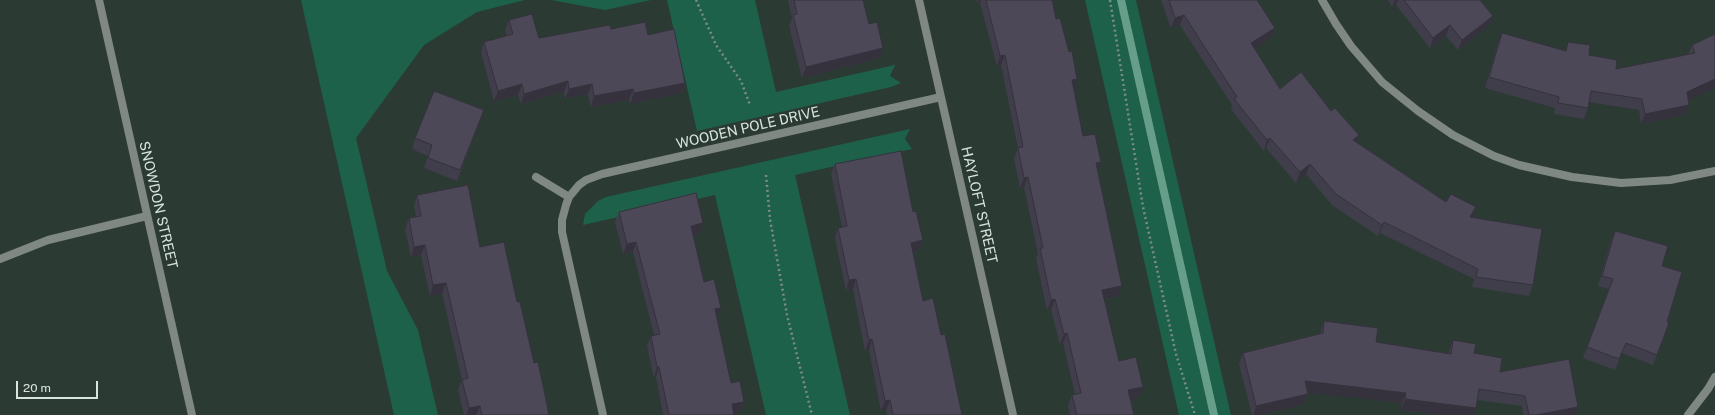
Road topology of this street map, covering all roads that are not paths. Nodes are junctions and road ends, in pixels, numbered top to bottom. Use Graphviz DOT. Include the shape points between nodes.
graph roads {
  1 [pos="99,0"];
  2 [pos="919,0"];
  3 [pos="1322,0"];
  4 [pos="941,98"];
  5 [pos="1715,171"];
  6 [pos="536,177"];
  7 [pos="569,197"];
  8 [pos="147,216"];
  9 [pos="0,259"];
  10 [pos="1715,377"];
  11 [pos="192,415"];
  12 [pos="603,415"];
  13 [pos="1013,415"];
  14 [pos="1688,415"];
  1 -- 8 [label="street, SNOWDON STREET"];
  2 -- 4 [label="street, HAYLOFT STREET"];
  3 -- 5 [label="street" via="1351,46 1382,82 1448,132 1494,156 1519,165 1572,177 1621,183 1670,180"];
  4 -- 7 [label="street, WOODEN POLE DRIVE" via="602,174 586,180"];
  4 -- 13 [label="street, HAYLOFT STREET"];
  6 -- 7 [label="street"];
  7 -- 12 [label="street, WOODEN POLE DRIVE" via="562,220 563,240"];
  8 -- 9 [label="street" via="48,240"];
  8 -- 11 [label="street, SNOWDON STREET"];
  10 -- 14 [label="street"];
}
